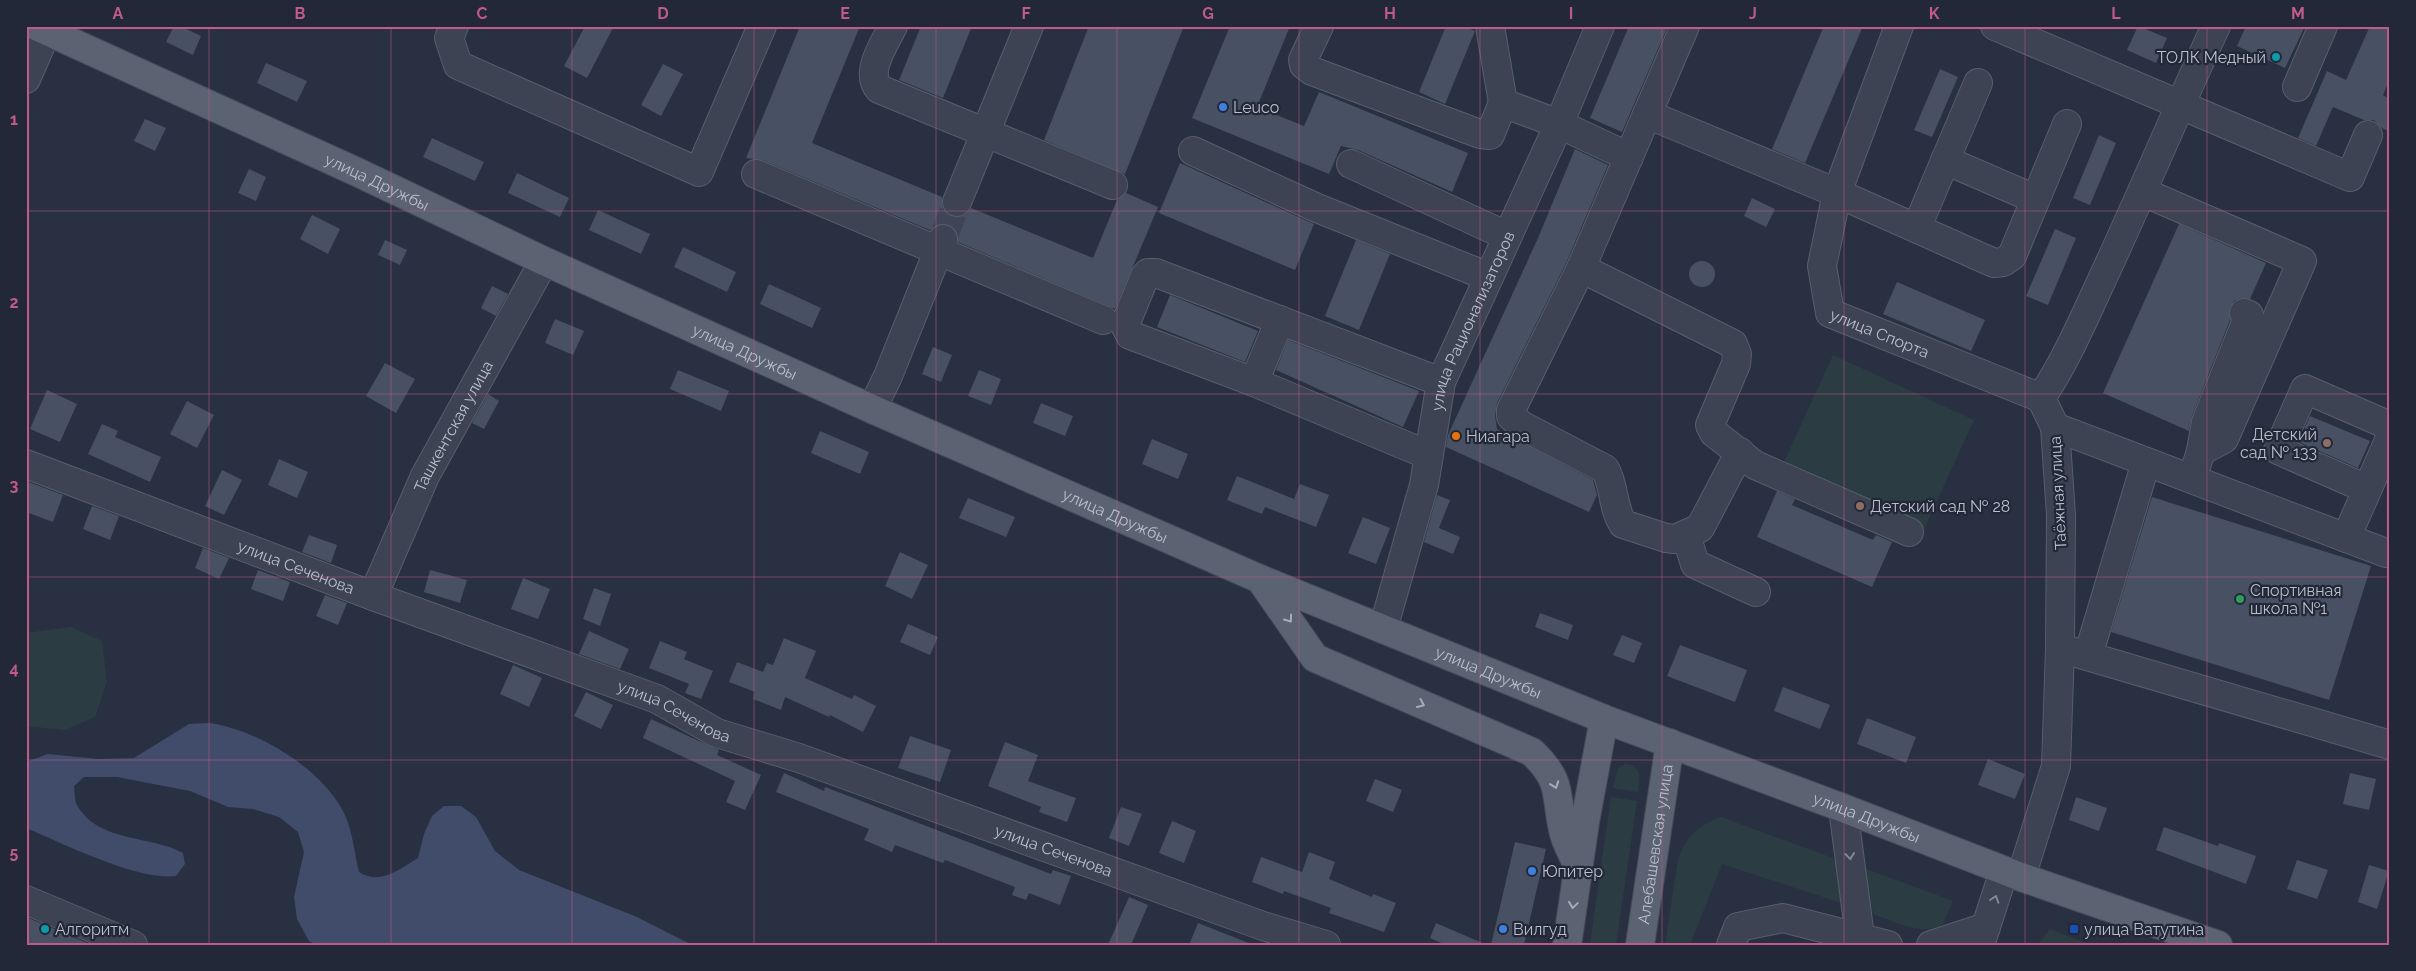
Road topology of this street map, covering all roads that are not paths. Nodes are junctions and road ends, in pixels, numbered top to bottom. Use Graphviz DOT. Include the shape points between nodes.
graph roads {
  1 [pos="454,26"];
  2 [pos="762,26"];
  3 [pos="893,26"];
  4 [pos="1029,26"];
  5 [pos="1319,26"];
  6 [pos="1490,26"];
  7 [pos="1600,26"];
  8 [pos="1685,26"];
  9 [pos="1899,26"];
  10 [pos="1995,26"];
  11 [pos="2216,26"];
  12 [pos="2323,26"];
  13 [pos="42,29"];
  14 [pos="26,79"];
  15 [pos="1978,83"];
  16 [pos="2297,87"];
  17 [pos="1503,103"];
  18 [pos="2180,104"];
  19 [pos="1647,114"];
  20 [pos="1558,124"];
  21 [pos="2067,124"];
  22 [pos="985,131"];
  23 [pos="2368,136"];
  24 [pos="1193,151"];
  25 [pos="1629,157"];
  26 [pos="1945,160"];
  27 [pos="1351,164"];
  28 [pos="756,174"];
  29 [pos="1113,185"];
  30 [pos="2143,192"];
  31 [pos="1837,193"];
  32 [pos="2035,198"];
  33 [pos="957,202"];
  34 [pos="1917,228"];
  35 [pos="1508,236"];
  36 [pos="940,245"];
  37 [pos="544,261"];
  38 [pos="1581,268"];
  39 [pos="1488,277"];
  40 [pos="2244,313"];
  41 [pos="1103,320"];
  42 [pos="1280,320"];
  43 [pos="1254,382"];
  44 [pos="1441,382"];
  45 [pos="2041,398"];
  46 [pos="872,409"];
  47 [pos="2390,426"];
  48 [pos="2055,427"];
  49 [pos="2390,438"];
  50 [pos="2201,451"];
  51 [pos="1740,452"];
  52 [pos="1428,455"];
  53 [pos="2146,462"];
  54 [pos="26,464"];
  55 [pos="2192,479"];
  56 [pos="2367,489"];
  57 [pos="1909,532"];
  58 [pos="1686,535"];
  59 [pos="2346,538"];
  60 [pos="2386,553"];
  61 [pos="1260,580"];
  62 [pos="1756,592"];
  63 [pos="373,596"];
  64 [pos="1383,629"];
  65 [pos="2060,648"];
  66 [pos="2088,656"];
  67 [pos="1604,719"];
  68 [pos="1670,743"];
  69 [pos="2390,745"];
  70 [pos="1843,808"];
  71 [pos="1578,867"];
  72 [pos="2013,874"];
  73 [pos="26,900"];
  74 [pos="1983,936"];
  75 [pos="1860,937"];
  76 [pos="133,945"];
  77 [pos="1326,945"];
  78 [pos="1567,945"];
  79 [pos="1640,945"];
  80 [pos="1731,945"];
  81 [pos="1888,945"];
  82 [pos="1931,945"];
  83 [pos="2218,945"];
  1 -- 2 [label="street" via="449,38 458,65 699,172"];
  3 -- 22 [label="street" via="872,73 874,84 879,89"];
  4 -- 22 [label="street"];
  5 -- 17 [label="street" via="1303,60 1312,71 1480,134 1490,135"];
  6 -- 17 [label="street"];
  7 -- 20 [label="street, улица Рационализаторов"];
  8 -- 19 [label="street"];
  9 -- 31 [label="street, улица Спорта"];
  10 -- 18 [label="street"];
  11 -- 18 [label="street"];
  12 -- 16 [label="street"];
  13 -- 14 [label="street"];
  13 -- 37 [label="main road, улица Дружбы"];
  15 -- 26 [label="street"];
  17 -- 20 [label="street"];
  18 -- 23 [label="street" via="2350,177"];
  18 -- 30 [label="street"];
  19 -- 25 [label="street"];
  19 -- 31 [label="street"];
  20 -- 25 [label="street"];
  20 -- 35 [label="street, улица Рационализаторов"];
  21 -- 32 [label="street"];
  22 -- 29 [label="street"];
  22 -- 33 [label="street"];
  24 -- 39 [label="street" via="1317,208"];
  25 -- 38 [label="street"];
  26 -- 32 [label="street"];
  26 -- 34 [label="street"];
  27 -- 35 [label="street"];
  28 -- 36 [label="street"];
  30 -- 45 [label="street" via="2061,368"];
  30 -- 50 [label="street" via="2302,261 2224,439"];
  31 -- 34 [label="street"];
  31 -- 45 [label="street, улица Спорта" via="1822,266 1830,313"];
  32 -- 34 [label="street" via="2012,256 2003,262 1994,263"];
  35 -- 39 [label="street, улица Рационализаторов"];
  36 -- 41 [label="street"];
  36 -- 46 [label="street"];
  37 -- 46 [label="main road, улица Дружбы"];
  37 -- 63 [label="street, Ташкентская улица" via="425,476"];
  38 -- 51 [label="street" via="1733,344 1736,364 1710,425 1714,433"];
  38 -- 58 [label="street" via="1511,410 1511,416 1521,425 1605,469 1612,481 1618,517 1623,524 1666,538"];
  39 -- 44 [label="street, улица Рационализаторов"];
  40 -- 50 [label="street" via="2249,315 2206,422"];
  42 -- 43 [label="street"];
  42 -- 43 [label="street" via="1156,273 1145,276 1125,325 1127,332"];
  42 -- 44 [label="street"];
  43 -- 52 [label="street"];
  44 -- 52 [label="street, улица Рационализаторов"];
  45 -- 48 [label="street, Таёжная улица"];
  46 -- 61 [label="main road, улица Дружбы"];
  47 -- 56 [label="street" via="2305,388 2278,450"];
  48 -- 53 [label="street"];
  48 -- 65 [label="street, Таёжная улица" via="2061,515"];
  49 -- 56 [label="street"];
  50 -- 55 [label="street"];
  51 -- 57 [label="street" via="1755,465"];
  51 -- 58 [label="street" via="1700,528"];
  52 -- 64 [label="street, улица Рационализаторов" via="1424,485"];
  53 -- 55 [label="street"];
  53 -- 66 [label="street"];
  54 -- 63 [label="street, улица Сеченова"];
  55 -- 59 [label="street"];
  56 -- 59 [label="street"];
  58 -- 62 [label="street" via="1695,564"];
  59 -- 60 [label="street"];
  61 -- 64 [label="main road, улица Дружбы"];
  61 -- 71 [label="main road, one-way" via="1315,658 1532,752 1548,768 1557,788 1564,834"];
  63 -- 77 [label="street, улица Сеченова" via="656,698 717,733 809,762 1263,926"];
  64 -- 67 [label="main road, улица Дружбы"];
  65 -- 66 [label="street"];
  65 -- 72 [label="street, Таёжная улица" via="2056,766"];
  66 -- 69 [label="street"];
  67 -- 68 [label="main road, улица Дружбы"];
  67 -- 71 [label="main road"];
  68 -- 70 [label="main road, улица Дружбы"];
  68 -- 79 [label="main road, Алебашевская улица"];
  70 -- 72 [label="main road, улица Дружбы"];
  70 -- 75 [label="street, one-way"];
  71 -- 78 [label="main road, one-way"];
  74 -- 72 [label="street, Таёжная улица, one-way"];
  72 -- 83 [label="main road, улица Дружбы"];
  73 -- 76 [label="street"];
  74 -- 82 [label="street"];
  75 -- 80 [label="street" via="1783,918 1738,927"];
  75 -- 81 [label="street"];
}
